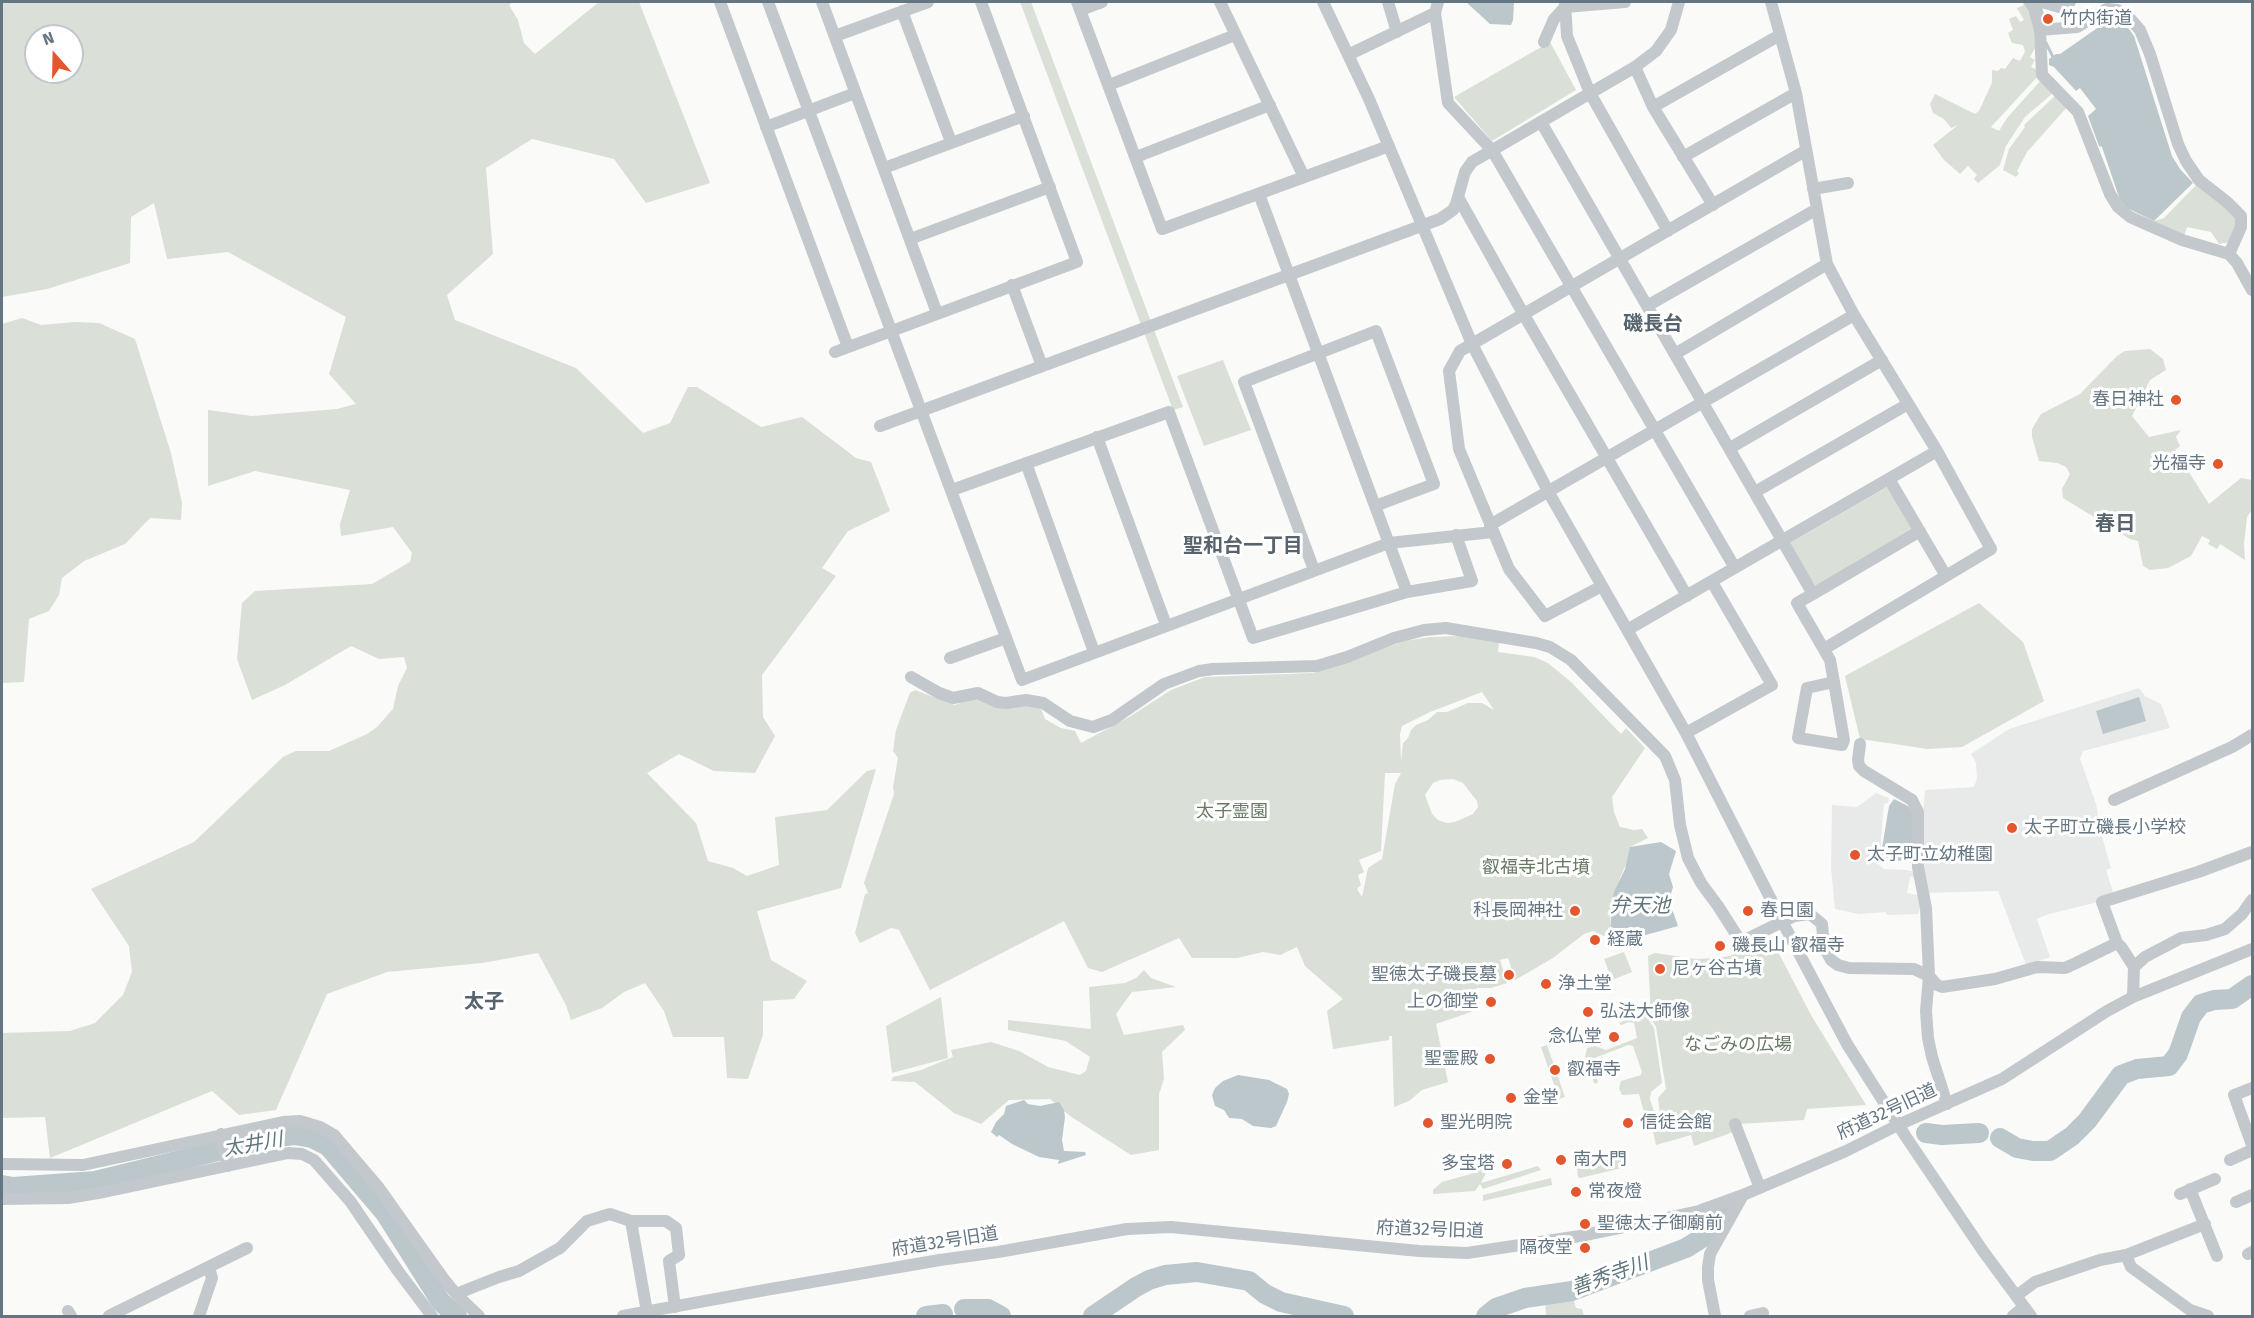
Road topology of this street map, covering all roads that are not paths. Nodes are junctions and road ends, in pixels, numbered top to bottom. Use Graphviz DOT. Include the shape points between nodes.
graph roads {
  1 [pos="720,2"];
  2 [pos="768,2"];
  3 [pos="822,2"];
  4 [pos="928,2"];
  5 [pos="981,2"];
  6 [pos="1102,2"];
  7 [pos="1220,2"];
  8 [pos="1323,2"];
  9 [pos="1388,2"];
  10 [pos="1625,2"];
  11 [pos="1679,2"];
  12 [pos="1771,2"];
  13 [pos="2030,2"];
  14 [pos="2042,2"];
  15 [pos="2070,2"];
  16 [pos="1565,4"];
  17 [pos="1079,5"];
  18 [pos="1436,7"];
  19 [pos="902,11"];
  20 [pos="2040,30"];
  21 [pos="1397,32"];
  22 [pos="1236,35"];
  23 [pos="1780,35"];
  24 [pos="835,36"];
  25 [pos="1544,42"];
  26 [pos="1348,55"];
  27 [pos="1635,67"];
  28 [pos="1109,85"];
  29 [pos="855,93"];
  30 [pos="1590,93"];
  31 [pos="1796,93"];
  32 [pos="1270,105"];
  33 [pos="1653,107"];
  34 [pos="809,112"];
  35 [pos="1024,116"];
  36 [pos="1541,122"];
  37 [pos="766,127"];
  38 [pos="951,142"];
  39 [pos="1389,146"];
  40 [pos="1492,150"];
  41 [pos="1805,151"];
  42 [pos="1136,157"];
  43 [pos="1683,157"];
  44 [pos="884,168"];
  45 [pos="1304,177"];
  46 [pos="1848,183"];
  47 [pos="1050,187"];
  48 [pos="1813,189"];
  49 [pos="1259,194"];
  50 [pos="1458,197"];
  51 [pos="1713,205"];
  52 [pos="1817,209"];
  53 [pos="1421,226"];
  54 [pos="1668,231"];
  55 [pos="910,239"];
  56 [pos="2229,254"];
  57 [pos="1620,260"];
  58 [pos="1827,264"];
  59 [pos="1289,273"];
  60 [pos="1012,285"];
  61 [pos="1572,288"];
  62 [pos="2253,290"];
  63 [pos="1647,306"];
  64 [pos="937,313"];
  65 [pos="1524,315"];
  66 [pos="1854,315"];
  67 [pos="891,331"];
  68 [pos="1472,345"];
  69 [pos="848,347"];
  70 [pos="835,352"];
  71 [pos="1319,354"];
  72 [pos="1675,354"];
  73 [pos="1881,360"];
  74 [pos="1041,366"];
  75 [pos="1703,403"];
  76 [pos="1908,404"];
  77 [pos="922,411"];
  78 [pos="880,426"];
  79 [pos="1654,431"];
  80 [pos="1097,437"];
  81 [pos="1730,448"];
  82 [pos="1936,451"];
  83 [pos="1607,459"];
  84 [pos="1026,463"];
  85 [pos="1889,479"];
  86 [pos="952,490"];
  87 [pos="1755,492"];
  88 [pos="1549,493"];
  89 [pos="1375,506"];
  90 [pos="1491,529"];
  91 [pos="1920,531"];
  92 [pos="1456,535"];
  93 [pos="1783,541"];
  94 [pos="1389,543"];
  95 [pos="1735,568"];
  96 [pos="1314,570"];
  97 [pos="1946,576"];
  98 [pos="1712,582"];
  99 [pos="1602,586"];
  100 [pos="1407,592"];
  101 [pos="1813,594"];
  102 [pos="1687,596"];
  103 [pos="1239,598"];
  104 [pos="1167,625"];
  105 [pos="1627,630"];
  106 [pos="1006,638"];
  107 [pos="1824,649"];
  108 [pos="1094,652"];
  109 [pos="950,657"];
  110 [pos="911,677"];
  111 [pos="1022,680"];
  112 [pos="1834,682"];
  113 [pos="1026,700"];
  114 [pos="1686,733"];
  115 [pos="2253,735"];
  116 [pos="1860,744"];
  117 [pos="2114,800"];
  118 [pos="2253,852"];
  119 [pos="2253,900"];
  120 [pos="1782,921"];
  121 [pos="2117,944"];
  122 [pos="2253,949"];
  123 [pos="2134,967"];
  124 [pos="1929,976"];
  125 [pos="2133,997"];
  126 [pos="2253,1088"];
  127 [pos="1947,1104"];
  128 [pos="1735,1124"];
  129 [pos="1898,1125"];
  130 [pos="222,1136"];
  131 [pos="2253,1145"];
  132 [pos="2253,1150"];
  133 [pos="2230,1160"];
  134 [pos="228,1163"];
  135 [pos="2,1164"];
  136 [pos="2215,1179"];
  137 [pos="1760,1188"];
  138 [pos="2253,1194"];
  139 [pos="1743,1195"];
  140 [pos="2,1198"];
  141 [pos="2236,1202"];
  142 [pos="631,1221"];
  143 [pos="2205,1224"];
  144 [pos="247,1248"];
  145 [pos="2126,1255"];
  146 [pos="2217,1256"];
  147 [pos="209,1268"];
  148 [pos="456,1294"];
  149 [pos="2016,1296"];
  150 [pos="2175,1299"];
  151 [pos="675,1307"];
  152 [pos="646,1312"];
  153 [pos="1762,1312"];
  154 [pos="2027,1312"];
  155 [pos="113,1316"];
  156 [pos="199,1317"];
  157 [pos="432,1317"];
  158 [pos="480,1317"];
  159 [pos="623,1317"];
  160 [pos="1715,1317"];
  161 [pos="1750,1317"];
  162 [pos="2013,1317"];
  163 [pos="2180,1317"];
  164 [pos="2208,1317"];
  1 -- 37 [label="street"];
  2 -- 34 [label="street"];
  3 -- 24 [label="street"];
  4 -- 19 [label="street"];
  5 -- 35 [label="street"];
  6 -- 17 [label="street"];
  7 -- 22 [label="street"];
  8 -- 26 [label="street"];
  9 -- 21 [label="street"];
  10 -- 16 [label="street"];
  11 -- 27 [label="street" via="1664,42"];
  12 -- 23 [label="street"];
  13 -- 20 [label="street"];
  14 -- 15 [label="street" via="2059,7"];
  16 -- 25 [label="street"];
  16 -- 30 [label="street" via="1569,46"];
  17 -- 28 [label="street"];
  18 -- 21 [label="street"];
  18 -- 40 [label="street" via="1448,103"];
  19 -- 24 [label="street"];
  19 -- 38 [label="street"];
  20 -- 56 [label="street" via="2042,75 2078,112 2118,207 2130,217 2182,240"];
  20 -- 56 [label="street" via="2077,27 2107,9 2126,14 2140,30 2186,161 2199,180 2241,216 2241,227"];
  21 -- 26 [label="street"];
  22 -- 28 [label="street"];
  22 -- 32 [label="street"];
  23 -- 31 [label="street"];
  23 -- 33 [label="street"];
  24 -- 29 [label="street"];
  26 -- 39 [label="street"];
  27 -- 30 [label="street"];
  27 -- 33 [label="street"];
  28 -- 42 [label="street"];
  29 -- 34 [label="street"];
  29 -- 44 [label="street"];
  30 -- 36 [label="street"];
  30 -- 54 [label="street"];
  31 -- 41 [label="street"];
  31 -- 43 [label="street"];
  32 -- 42 [label="street"];
  32 -- 45 [label="street"];
  33 -- 43 [label="street"];
  34 -- 37 [label="street"];
  34 -- 67 [label="street"];
  35 -- 38 [label="street"];
  35 -- 47 [label="street"];
  36 -- 40 [label="street"];
  36 -- 57 [label="street"];
  37 -- 69 [label="street"];
  38 -- 44 [label="street"];
  39 -- 45 [label="street"];
  39 -- 53 [label="street"];
  40 -- 50 [label="street" via="1469,165"];
  40 -- 61 [label="street"];
  41 -- 48 [label="street"];
  41 -- 51 [label="street"];
  42 -- 49 [label="street" via="1162,229"];
  43 -- 51 [label="street"];
  44 -- 55 [label="street"];
  45 -- 49 [label="street"];
  46 -- 48 [label="street"];
  47 -- 55 [label="street"];
  47 -- 60 [label="street" via="1077,262"];
  48 -- 52 [label="street"];
  49 -- 59 [label="street"];
  50 -- 53 [label="street" via="1447,215"];
  50 -- 65 [label="street"];
  51 -- 54 [label="street"];
  52 -- 58 [label="street"];
  52 -- 63 [label="street"];
  53 -- 59 [label="street"];
  53 -- 68 [label="street"];
  54 -- 57 [label="street"];
  55 -- 64 [label="street"];
  56 -- 62 [label="street"];
  57 -- 61 [label="street"];
  57 -- 63 [label="street"];
  58 -- 66 [label="street"];
  58 -- 72 [label="street"];
  59 -- 71 [label="street"];
  59 -- 74 [label="street"];
  60 -- 64 [label="street"];
  60 -- 74 [label="street"];
  61 -- 65 [label="street"];
  61 -- 79 [label="street"];
  63 -- 72 [label="street"];
  64 -- 67 [label="street"];
  65 -- 68 [label="street"];
  65 -- 83 [label="street"];
  66 -- 73 [label="street"];
  66 -- 75 [label="street"];
  67 -- 69 [label="street"];
  67 -- 77 [label="street"];
  68 -- 88 [label="street"];
  68 -- 90 [label="street" via="1460,351 1449,371 1459,449"];
  69 -- 70 [label="street"];
  71 -- 89 [label="street"];
  71 -- 89 [label="street" via="1377,331 1430,473 1434,484"];
  71 -- 96 [label="street" via="1244,382"];
  72 -- 75 [label="street"];
  73 -- 76 [label="street"];
  73 -- 81 [label="street"];
  74 -- 77 [label="street"];
  75 -- 79 [label="street"];
  75 -- 81 [label="street"];
  76 -- 82 [label="street"];
  76 -- 87 [label="street"];
  77 -- 78 [label="street"];
  77 -- 86 [label="street"];
  79 -- 83 [label="street"];
  79 -- 95 [label="street"];
  80 -- 84 [label="street"];
  80 -- 103 [label="street" via="1169,412"];
  80 -- 104 [label="street"];
  81 -- 87 [label="street"];
  82 -- 85 [label="street"];
  82 -- 97 [label="street" via="1992,549"];
  83 -- 88 [label="street"];
  83 -- 102 [label="street"];
  84 -- 86 [label="street"];
  84 -- 108 [label="street"];
  85 -- 91 [label="street"];
  85 -- 93 [label="street"];
  86 -- 106 [label="street"];
  87 -- 93 [label="street"];
  88 -- 90 [label="street"];
  88 -- 99 [label="street"];
  89 -- 94 [label="street"];
  90 -- 92 [label="street"];
  90 -- 99 [label="street" via="1509,569 1545,616"];
  91 -- 97 [label="street"];
  91 -- 101 [label="street"];
  92 -- 94 [label="street"];
  92 -- 100 [label="street" via="1472,581"];
  93 -- 95 [label="street"];
  93 -- 101 [label="street"];
  94 -- 96 [label="street"];
  94 -- 100 [label="street"];
  95 -- 98 [label="street"];
  96 -- 103 [label="street"];
  97 -- 107 [label="street"];
  98 -- 102 [label="street"];
  98 -- 114 [label="street" via="1772,685"];
  99 -- 105 [label="street"];
  100 -- 103 [label="street" via="1253,638"];
  101 -- 107 [label="street" via="1797,603"];
  102 -- 105 [label="street"];
  103 -- 104 [label="street"];
  104 -- 108 [label="street"];
  105 -- 114 [label="street"];
  106 -- 109 [label="street"];
  106 -- 111 [label="street"];
  107 -- 112 [label="street"];
  108 -- 111 [label="street"];
  110 -- 113 [label="street" via="953,698 978,693 997,702"];
  111 -- 113 [label="street"];
  112 -- 112 [label="street" via="1842,745 1798,738 1807,688"];
  113 -- 120 [label="street" via="1043,703 1070,721 1093,727 1112,720 1175,678 1213,669 1317,666 1424,630 1446,628 1550,647 1571,660 1665,756 1675,780 1688,858 1741,942"];
  114 -- 120 [label="street"];
  115 -- 117 [label="street"];
  116 -- 124 [label="street" via="1858,760 1864,771 1916,806"];
  118 -- 121 [label="street" via="2102,902"];
  119 -- 123 [label="street" via="2225,929 2181,938"];
  120 -- 124 [label="street" via="1802,914 1816,917 1824,929 1823,941 1831,960 1843,967 1914,969"];
  120 -- 129 [label="street" via="1848,1044"];
  121 -- 123 [label="street"];
  121 -- 124 [label="street" via="2065,968 2037,968 1948,987 1937,985"];
  122 -- 125 [label="street, 府道32号旧道"];
  123 -- 125 [label="street"];
  124 -- 127 [label="street" via="1928,1038"];
  125 -- 127 [label="street, 府道32号旧道" via="2002,1079"];
  126 -- 131 [label="street" via="2234,1095"];
  127 -- 129 [label="street, 府道32号旧道"];
  128 -- 137 [label="street"];
  129 -- 137 [label="street, 府道32号旧道"];
  129 -- 149 [label="street"];
  130 -- 134 [label="street"];
  130 -- 135 [label="street" via="83,1165"];
  130 -- 148 [label="street" via="300,1121 334,1135 379,1188"];
  132 -- 133 [label="street"];
  134 -- 140 [label="street" via="68,1198"];
  134 -- 157 [label="street" via="288,1153 314,1160 350,1201"];
  136 -- 143 [label="street" via="2185,1192"];
  137 -- 139 [label="street, 府道32号旧道"];
  138 -- 141 [label="street"];
  139 -- 151 [label="street, 府道32号旧道" via="1663,1219 1467,1253 1178,1227 1127,1228"];
  139 -- 160 [label="street" via="1710,1254 1707,1268"];
  142 -- 148 [label="street" via="610,1214 587,1221 560,1248 519,1271"];
  142 -- 151 [label="street" via="666,1221 676,1228 680,1256 669,1261"];
  142 -- 152 [label="street"];
  143 -- 145 [label="street"];
  143 -- 146 [label="street"];
  144 -- 147 [label="street"];
  145 -- 149 [label="street" via="2035,1282"];
  145 -- 150 [label="street" via="2131,1267"];
  147 -- 155 [label="street"];
  147 -- 156 [label="street" via="212,1278"];
  148 -- 158 [label="street"];
  149 -- 154 [label="street"];
  150 -- 163 [label="street"];
  150 -- 164 [label="street"];
  151 -- 152 [label="street, 府道32号旧道"];
  152 -- 159 [label="street, 府道32号旧道"];
  153 -- 161 [label="street"];
  154 -- 162 [label="street"];
}
